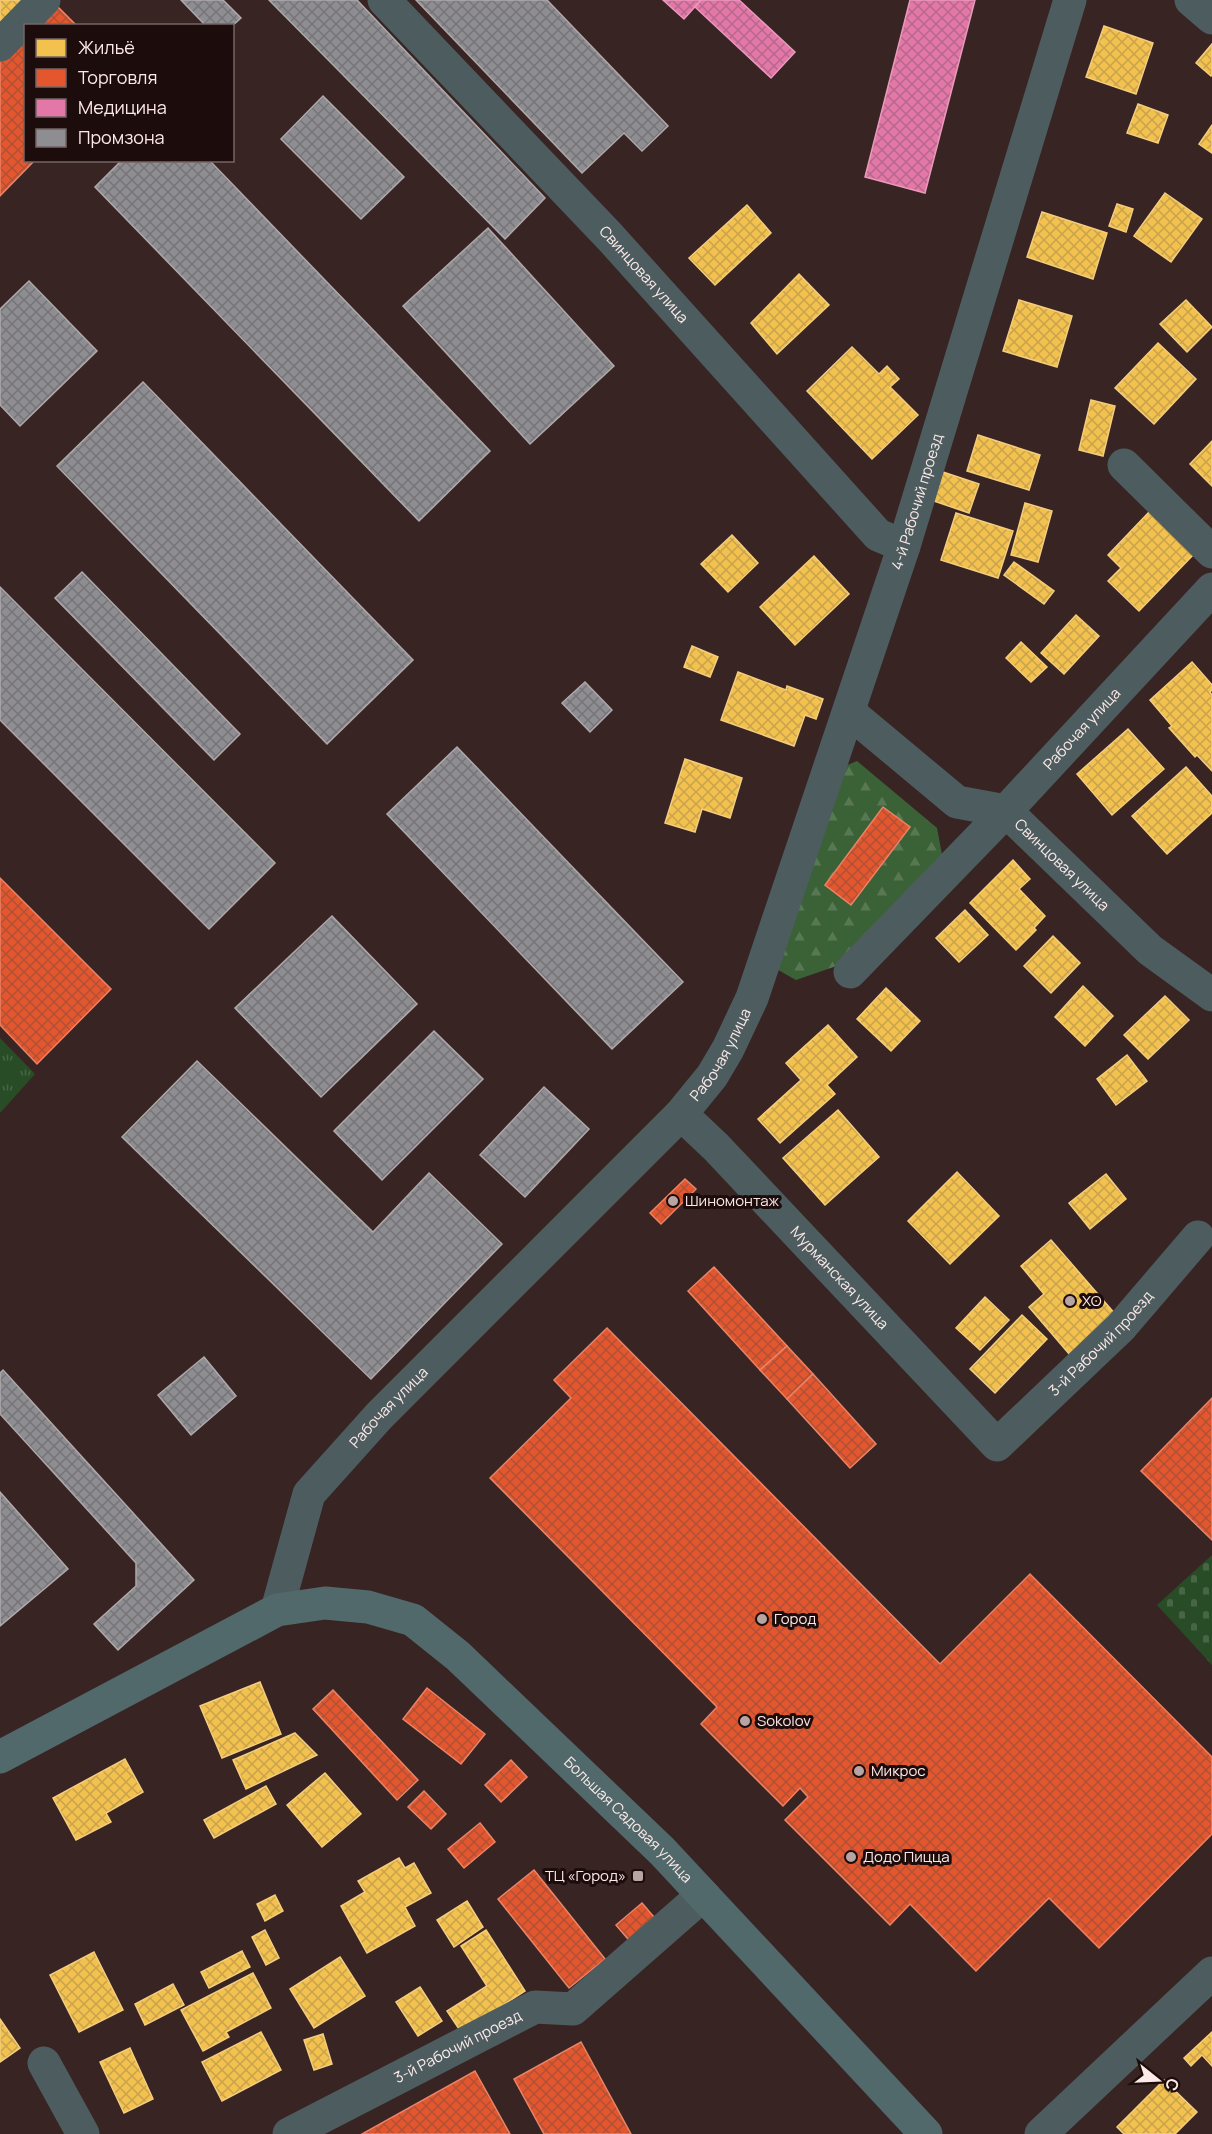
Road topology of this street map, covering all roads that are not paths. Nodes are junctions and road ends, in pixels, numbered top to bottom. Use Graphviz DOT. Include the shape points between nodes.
graph roads {
  1 [pos="44,0"];
  2 [pos="384,0"];
  3 [pos="1070,0"];
  4 [pos="1191,0"];
  5 [pos="1212,18"];
  6 [pos="0,45"];
  7 [pos="1124,465"];
  8 [pos="904,546"];
  9 [pos="1212,552"];
  10 [pos="1212,589"];
  11 [pos="849,712"];
  12 [pos="1006,811"];
  13 [pos="850,972"];
  14 [pos="1212,994"];
  15 [pos="752,998"];
  16 [pos="681,1114"];
  17 [pos="1198,1237"];
  18 [pos="996,1445"];
  19 [pos="277,1610"];
  20 [pos="0,1757"];
  21 [pos="703,1894"];
  22 [pos="1212,1973"];
  23 [pos="44,2063"];
  24 [pos="83,2134"];
  25 [pos="289,2134"];
  26 [pos="926,2134"];
  27 [pos="1041,2134"];
  1 -- 6 [label="street"];
  2 -- 8 [label="street, Свинцовая улица" via="610,237 878,535"];
  3 -- 8 [label="street, 4-й Рабочий проезд"];
  4 -- 5 [label="street"];
  7 -- 9 [label="street"];
  8 -- 11 [label="street, 4-й Рабочий проезд"];
  10 -- 12 [label="street, Рабочая улица"];
  11 -- 12 [label="street, Свинцовая улица" via="957,802"];
  11 -- 15 [label="street, 4-й Рабочий проезд"];
  12 -- 13 [label="street, Рабочая улица"];
  12 -- 14 [label="street, Свинцовая улица" via="1150,950"];
  15 -- 16 [label="street, Рабочая улица" via="712,1077"];
  16 -- 18 [label="street, Мурманская улица"];
  16 -- 19 [label="street, Рабочая улица" via="379,1416 309,1494"];
  17 -- 18 [label="street, 3-й Рабочий проезд" via="1121,1327"];
  19 -- 20 [label="main road"];
  19 -- 21 [label="main road, Большая Садовая улица" via="325,1603 368,1607 413,1620 458,1656 572,1763"];
  21 -- 25 [label="street, 3-й Рабочий проезд" via="573,2009 536,2007"];
  21 -- 26 [label="main road, Большая Садовая улица"];
  22 -- 27 [label="street"];
  23 -- 24 [label="street"];
}
